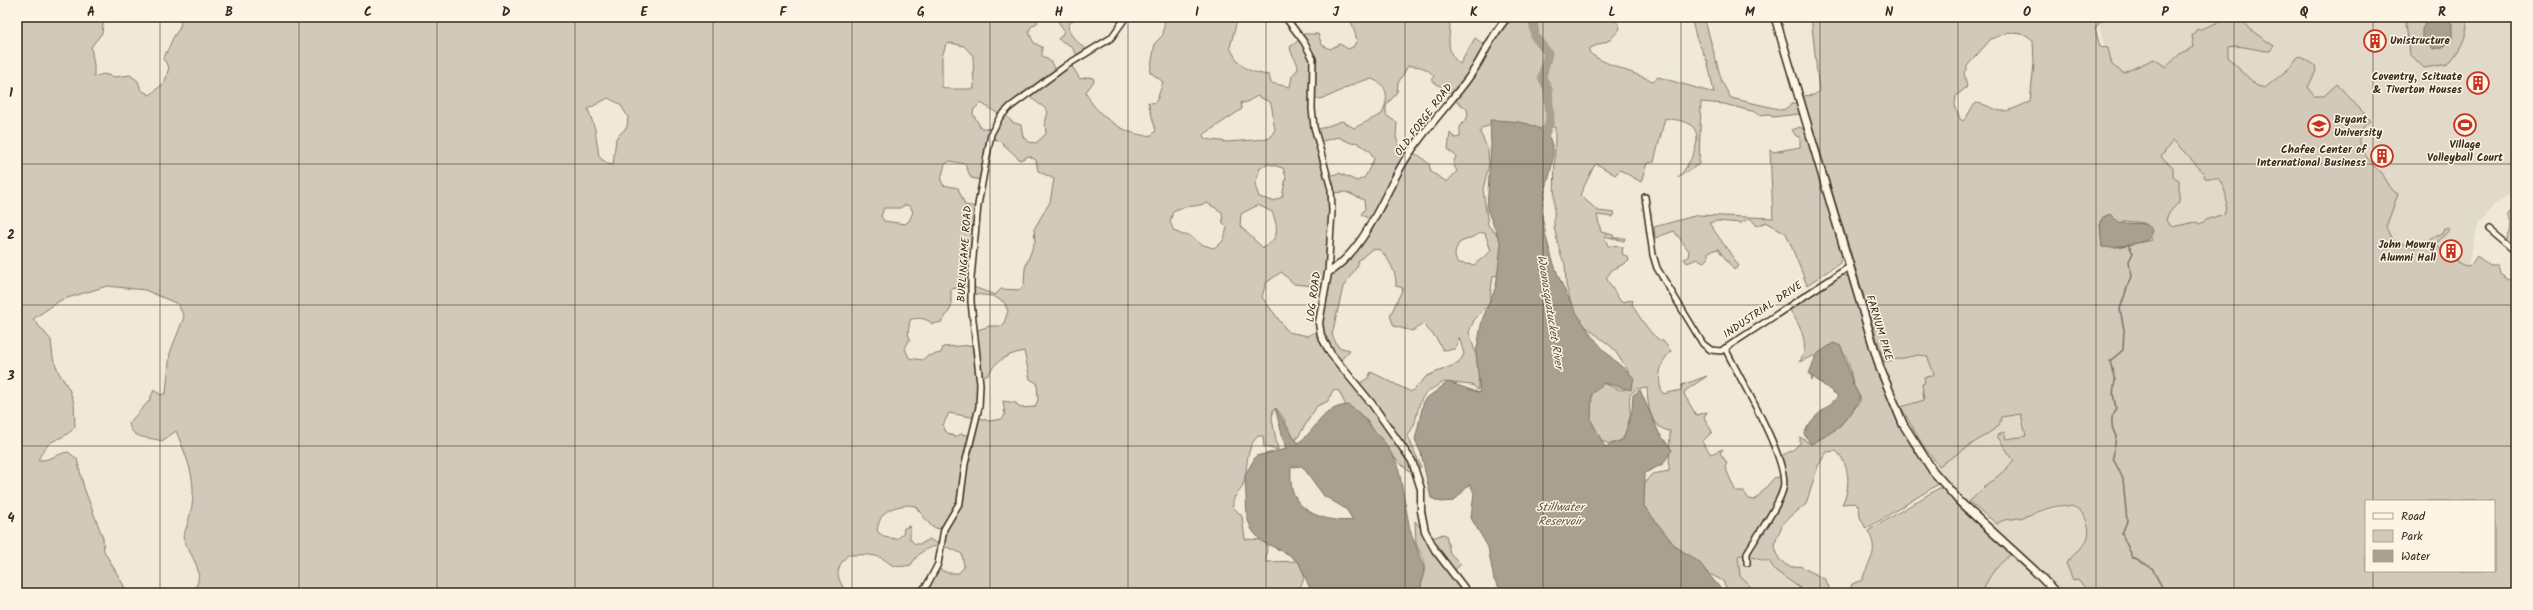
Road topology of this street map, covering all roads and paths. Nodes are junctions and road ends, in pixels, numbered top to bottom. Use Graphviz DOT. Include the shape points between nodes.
graph roads {
  1 [pos="1126,17"];
  2 [pos="1285,17"];
  3 [pos="1508,17"];
  4 [pos="1775,17"];
  5 [pos="1645,197"];
  6 [pos="2489,229"];
  7 [pos="2516,252"];
  8 [pos="1849,267"];
  9 [pos="1328,273"];
  10 [pos="1725,348"];
  11 [pos="1747,563"];
  12 [pos="919,593"];
  13 [pos="1468,593"];
  14 [pos="2056,593"];
  1 -- 12 [label="street, BURLINGAME ROAD" via="1111,38 1067,65 1010,107 1000,117 991,134 978,205 972,278 971,302 980,384 979,407 960,502 944,529 938,564 927,585"];
  2 -- 9 [label="street, LOG ROAD" via="1313,58 1314,127 1331,189"];
  3 -- 9 [label="street, OLD FORGE ROAD" via="1467,80 1434,120 1403,164 1359,243 1342,264"];
  4 -- 8 [label="main road, FARNUM PIKE"];
  5 -- 10 [label="street, INDUSTRIAL DRIVE" via="1657,268 1703,344 1711,350 1721,351"];
  6 -- 7 [label="street"];
  8 -- 10 [label="street, INDUSTRIAL DRIVE"];
  8 -- 14 [label="main road, FARNUM PIKE" via="1886,387 1911,438 1943,483"];
  9 -- 13 [label="street, LOG ROAD" via="1319,323 1321,336 1331,354 1372,404 1412,461 1421,489 1421,511 1425,531 1434,550"];
  10 -- 11 [label="street" via="1770,437 1784,476 1784,489 1747,553"];
}
